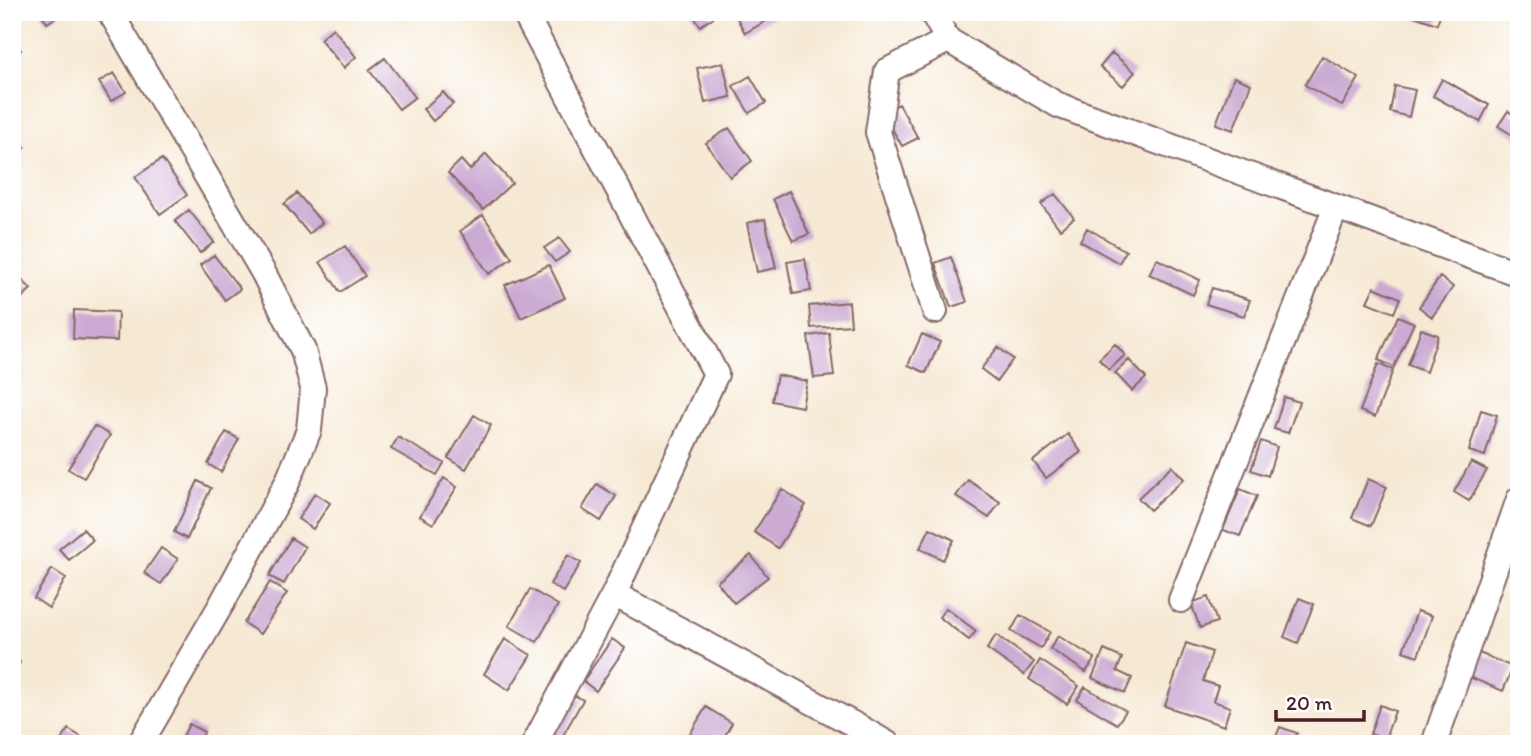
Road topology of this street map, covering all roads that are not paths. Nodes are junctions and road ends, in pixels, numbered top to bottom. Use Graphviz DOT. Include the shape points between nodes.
graph roads {
  1 [pos="110,12"];
  2 [pos="524,12"];
  3 [pos="932,12"];
  4 [pos="948,40"];
  5 [pos="1336,207"];
  6 [pos="1519,274"];
  7 [pos="935,311"];
  8 [pos="1519,499"];
  9 [pos="614,594"];
  10 [pos="1181,600"];
  11 [pos="860,737"];
  12 [pos="140,744"];
  13 [pos="534,744"];
  14 [pos="888,744"];
  15 [pos="1434,744"];
  1 -- 12 [label="street" via="262,272 303,350 313,388 309,430 287,483"];
  2 -- 9 [label="street" via="716,374"];
  3 -- 4 [label="street"];
  4 -- 5 [label="street" via="1058,105"];
  4 -- 7 [label="street" via="887,71 878,132"];
  5 -- 6 [label="street"];
  5 -- 10 [label="street"];
  8 -- 15 [label="street"];
  9 -- 11 [label="street"];
  9 -- 13 [label="street"];
  11 -- 14 [label="street"];
}
